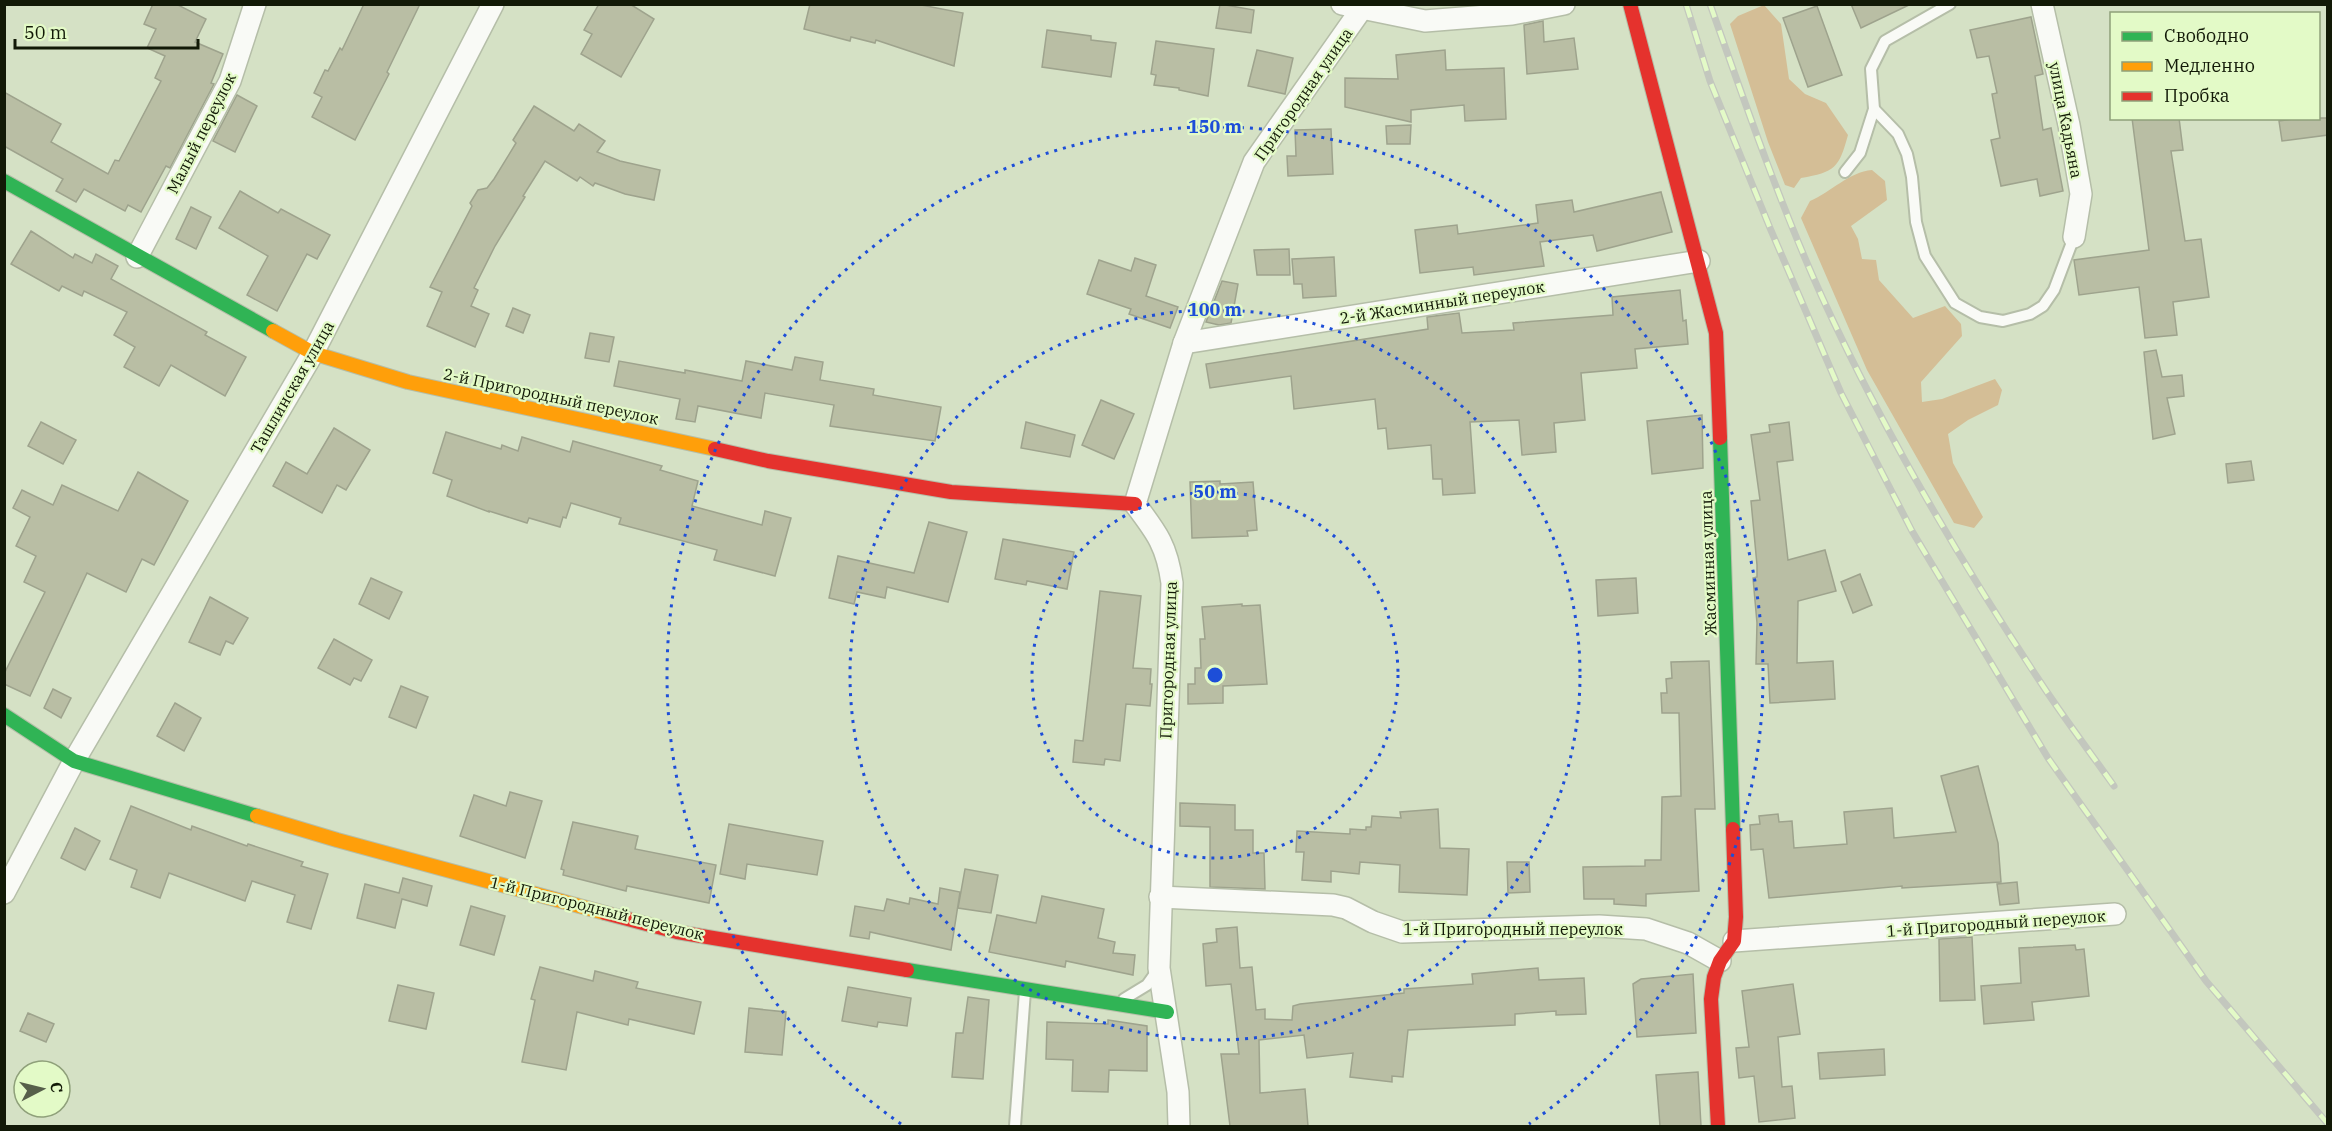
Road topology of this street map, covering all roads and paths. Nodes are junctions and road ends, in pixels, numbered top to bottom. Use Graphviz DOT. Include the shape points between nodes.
graph roads {
  1 [pos="255,4"];
  2 [pos="493,4"];
  3 [pos="1342,4"];
  4 [pos="1564,4"];
  5 [pos="1630,4"];
  6 [pos="1950,4"];
  7 [pos="2042,4"];
  8 [pos="1364,6"];
  9 [pos="1874,110"];
  10 [pos="1845,172"];
  11 [pos="4,181"];
  12 [pos="2074,237"];
  13 [pos="137,257"];
  14 [pos="1699,261"];
  15 [pos="1184,343"];
  16 [pos="313,353"];
  17 [pos="1135,504"];
  18 [pos="4,715"];
  19 [pos="74,760"];
  20 [pos="10,872"];
  21 [pos="4,893"];
  22 [pos="1160,897"];
  23 [pos="2115,914"];
  24 [pos="1734,941"];
  25 [pos="1720,961"];
  26 [pos="1159,968"];
  27 [pos="1025,987"];
  28 [pos="1112,1002"];
  29 [pos="1167,1012"];
  30 [pos="1016,1126"];
  31 [pos="1179,1126"];
  32 [pos="1718,1126"];
  1 -- 13 [label="street, Малый переулок" via="230,81"];
  2 -- 16 [label="street, Ташлинская улица"];
  3 -- 8 [label="street"];
  4 -- 8 [label="street" via="1512,14 1425,21"];
  5 -- 14 [label="street, Жасминная улица"];
  6 -- 9 [label="lane" via="1885,41 1871,69"];
  7 -- 12 [label="street, улица Кадьяна" via="2081,194"];
  8 -- 15 [label="street, Пригородная улица" via="1254,162"];
  9 -- 10 [label="lane" via="1860,153"];
  9 -- 12 [label="lane" via="1898,134 1912,177 1916,222 1925,256 1955,303 1980,317 2003,321 2030,314 2043,306 2054,290"];
  11 -- 13 [label="street, 2-й Пригородный переулок"];
  13 -- 16 [label="street, 2-й Пригородный переулок"];
  14 -- 15 [label="street, 2-й Жасминный переулок"];
  14 -- 24 [label="street, Жасминная улица" via="1716,333 1736,905"];
  15 -- 17 [label="street, Пригородная улица"];
  16 -- 17 [label="street, 2-й Пригородный переулок" via="408,382 768,461 951,492"];
  16 -- 19 [label="street, Ташлинская улица"];
  17 -- 22 [label="street, Пригородная улица" via="1158,535 1168,558 1172,583"];
  18 -- 19 [label="street"];
  19 -- 20 [label="street, Ташлинская улица"];
  19 -- 27 [label="street, 1-й Пригородный переулок" via="337,840 677,932"];
  20 -- 21 [label="street, Ташлинская улица"];
  22 -- 25 [label="street, 1-й Пригородный переулок" via="1333,905 1402,932 1599,926 1646,929 1688,943"];
  22 -- 26 [label="street, Пригородная улица"];
  23 -- 24 [label="street, 1-й Пригородный переулок"];
  24 -- 25 [label="street"];
  25 -- 32 [label="street" via="1711,999"];
  26 -- 28 [label="lane" via="1147,985"];
  26 -- 29 [label="street, Пригородная улица"];
  27 -- 28 [label="street, 1-й Пригородный переулок"];
  27 -- 30 [label="lane"];
  28 -- 29 [label="street, 1-й Пригородный переулок"];
  29 -- 31 [label="street, Пригородная улица"];
}
